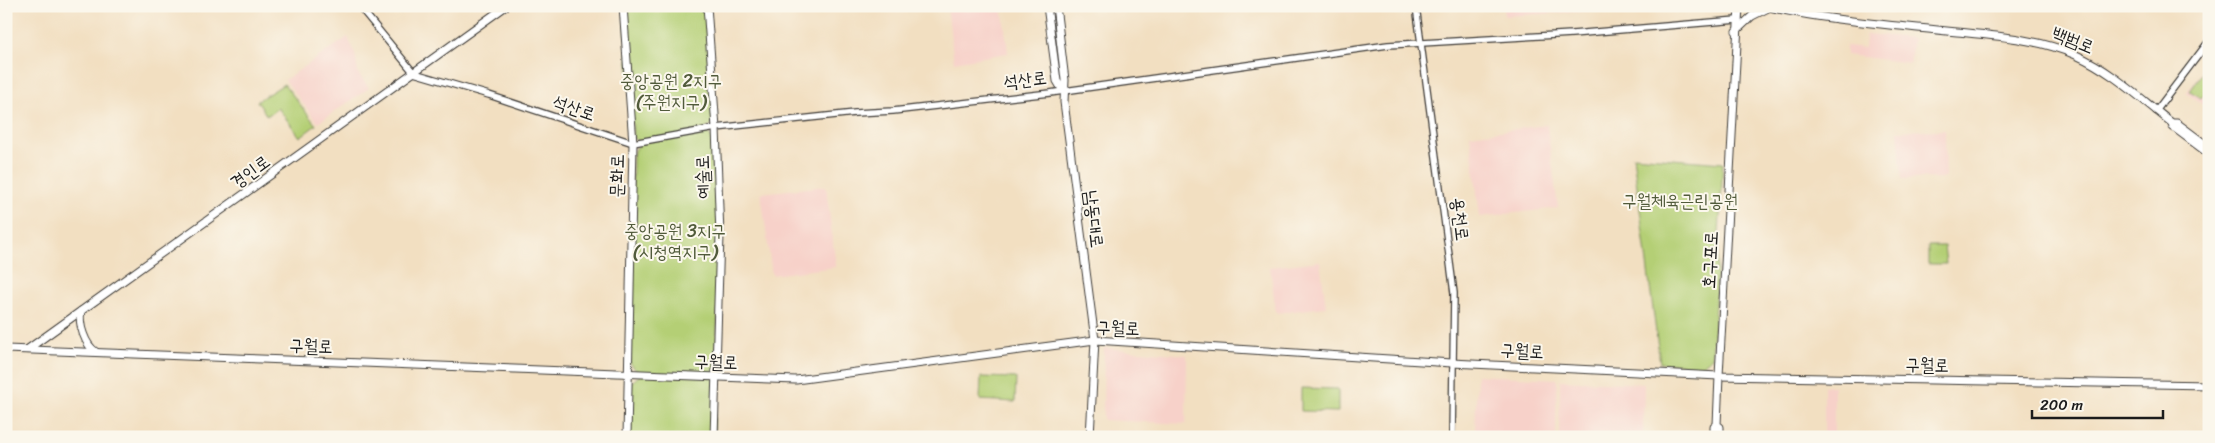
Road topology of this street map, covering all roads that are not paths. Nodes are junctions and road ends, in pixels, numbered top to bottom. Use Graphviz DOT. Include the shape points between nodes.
graph roads {
  1 [pos="358,6"];
  2 [pos="506,6"];
  3 [pos="623,6"];
  4 [pos="707,6"];
  5 [pos="1047,6"];
  6 [pos="1056,6"];
  7 [pos="1416,6"];
  8 [pos="1739,6"];
  9 [pos="1768,7"];
  10 [pos="1737,20"];
  11 [pos="1736,31"];
  12 [pos="2209,41"];
  13 [pos="1421,43"];
  14 [pos="414,73"];
  15 [pos="1063,91"];
  16 [pos="2156,110"];
  17 [pos="2172,123"];
  18 [pos="716,128"];
  19 [pos="633,143"];
  20 [pos="2209,147"];
  21 [pos="2209,154"];
  22 [pos="81,311"];
  23 [pos="1095,340"];
  24 [pos="6,349"];
  25 [pos="28,349"];
  26 [pos="97,352"];
  27 [pos="1452,363"];
  28 [pos="628,374"];
  29 [pos="1718,376"];
  30 [pos="716,377"];
  31 [pos="2209,385"];
  32 [pos="1717,425"];
  33 [pos="627,437"];
  34 [pos="714,437"];
  35 [pos="1090,437"];
  36 [pos="1452,437"];
  37 [pos="1714,437"];
  38 [pos="1720,437"];
  1 -- 14 [label="street"];
  2 -- 14 [label="main road, 경인로"];
  3 -- 19 [label="main road, 문화로"];
  4 -- 18 [label="main road, 예술로"];
  5 -- 15 [label="main road" via="1056,81"];
  6 -- 15 [label="main road, 남동대로" via="1065,80"];
  7 -- 13 [label="street, 용천로"];
  8 -- 10 [label="main road, 호구포로"];
  9 -- 11 [label="main road"];
  9 -- 16 [label="main road, 백범로" via="1801,15 2012,38 2052,46 2100,68"];
  10 -- 11 [label="main road, 호구포로"];
  10 -- 13 [label="street, 석산로"];
  11 -- 29 [label="main road, 호구포로"];
  12 -- 16 [label="street"];
  13 -- 15 [label="street, 석산로" via="1388,44"];
  13 -- 27 [label="street, 용천로" via="1454,293"];
  14 -- 19 [label="street, 석산로"];
  14 -- 22 [label="main road, 경인로"];
  15 -- 18 [label="street, 석산로"];
  15 -- 23 [label="main road, 남동대로"];
  16 -- 17 [label="main road, 백범로"];
  17 -- 20 [label="main road, 백범로" via="2177,123"];
  17 -- 21 [label="main road, 백범로"];
  18 -- 19 [label="street, 석산로"];
  18 -- 30 [label="main road, 예술로" via="720,235"];
  19 -- 28 [label="main road, 문화로"];
  22 -- 25 [label="main road, 경인로"];
  22 -- 26 [label="main road" via="80,321 87,343"];
  23 -- 27 [label="main road, 구월로"];
  23 -- 30 [label="main road, 구월로" via="811,379"];
  23 -- 35 [label="main road, 남동대로"];
  24 -- 25 [label="main road"];
  25 -- 26 [label="main road, 구월로"];
  26 -- 28 [label="main road, 구월로"];
  27 -- 29 [label="main road, 구월로"];
  27 -- 36 [label="street, 용천로"];
  28 -- 30 [label="main road, 구월로"];
  28 -- 33 [label="main road, 문화로"];
  29 -- 31 [label="main road, 구월로"];
  29 -- 32 [label="main road, 호구포로"];
  30 -- 34 [label="main road, 예술로"];
  32 -- 37 [label="main road, 호구포로"];
  32 -- 38 [label="main road, 호구포로"];
}
